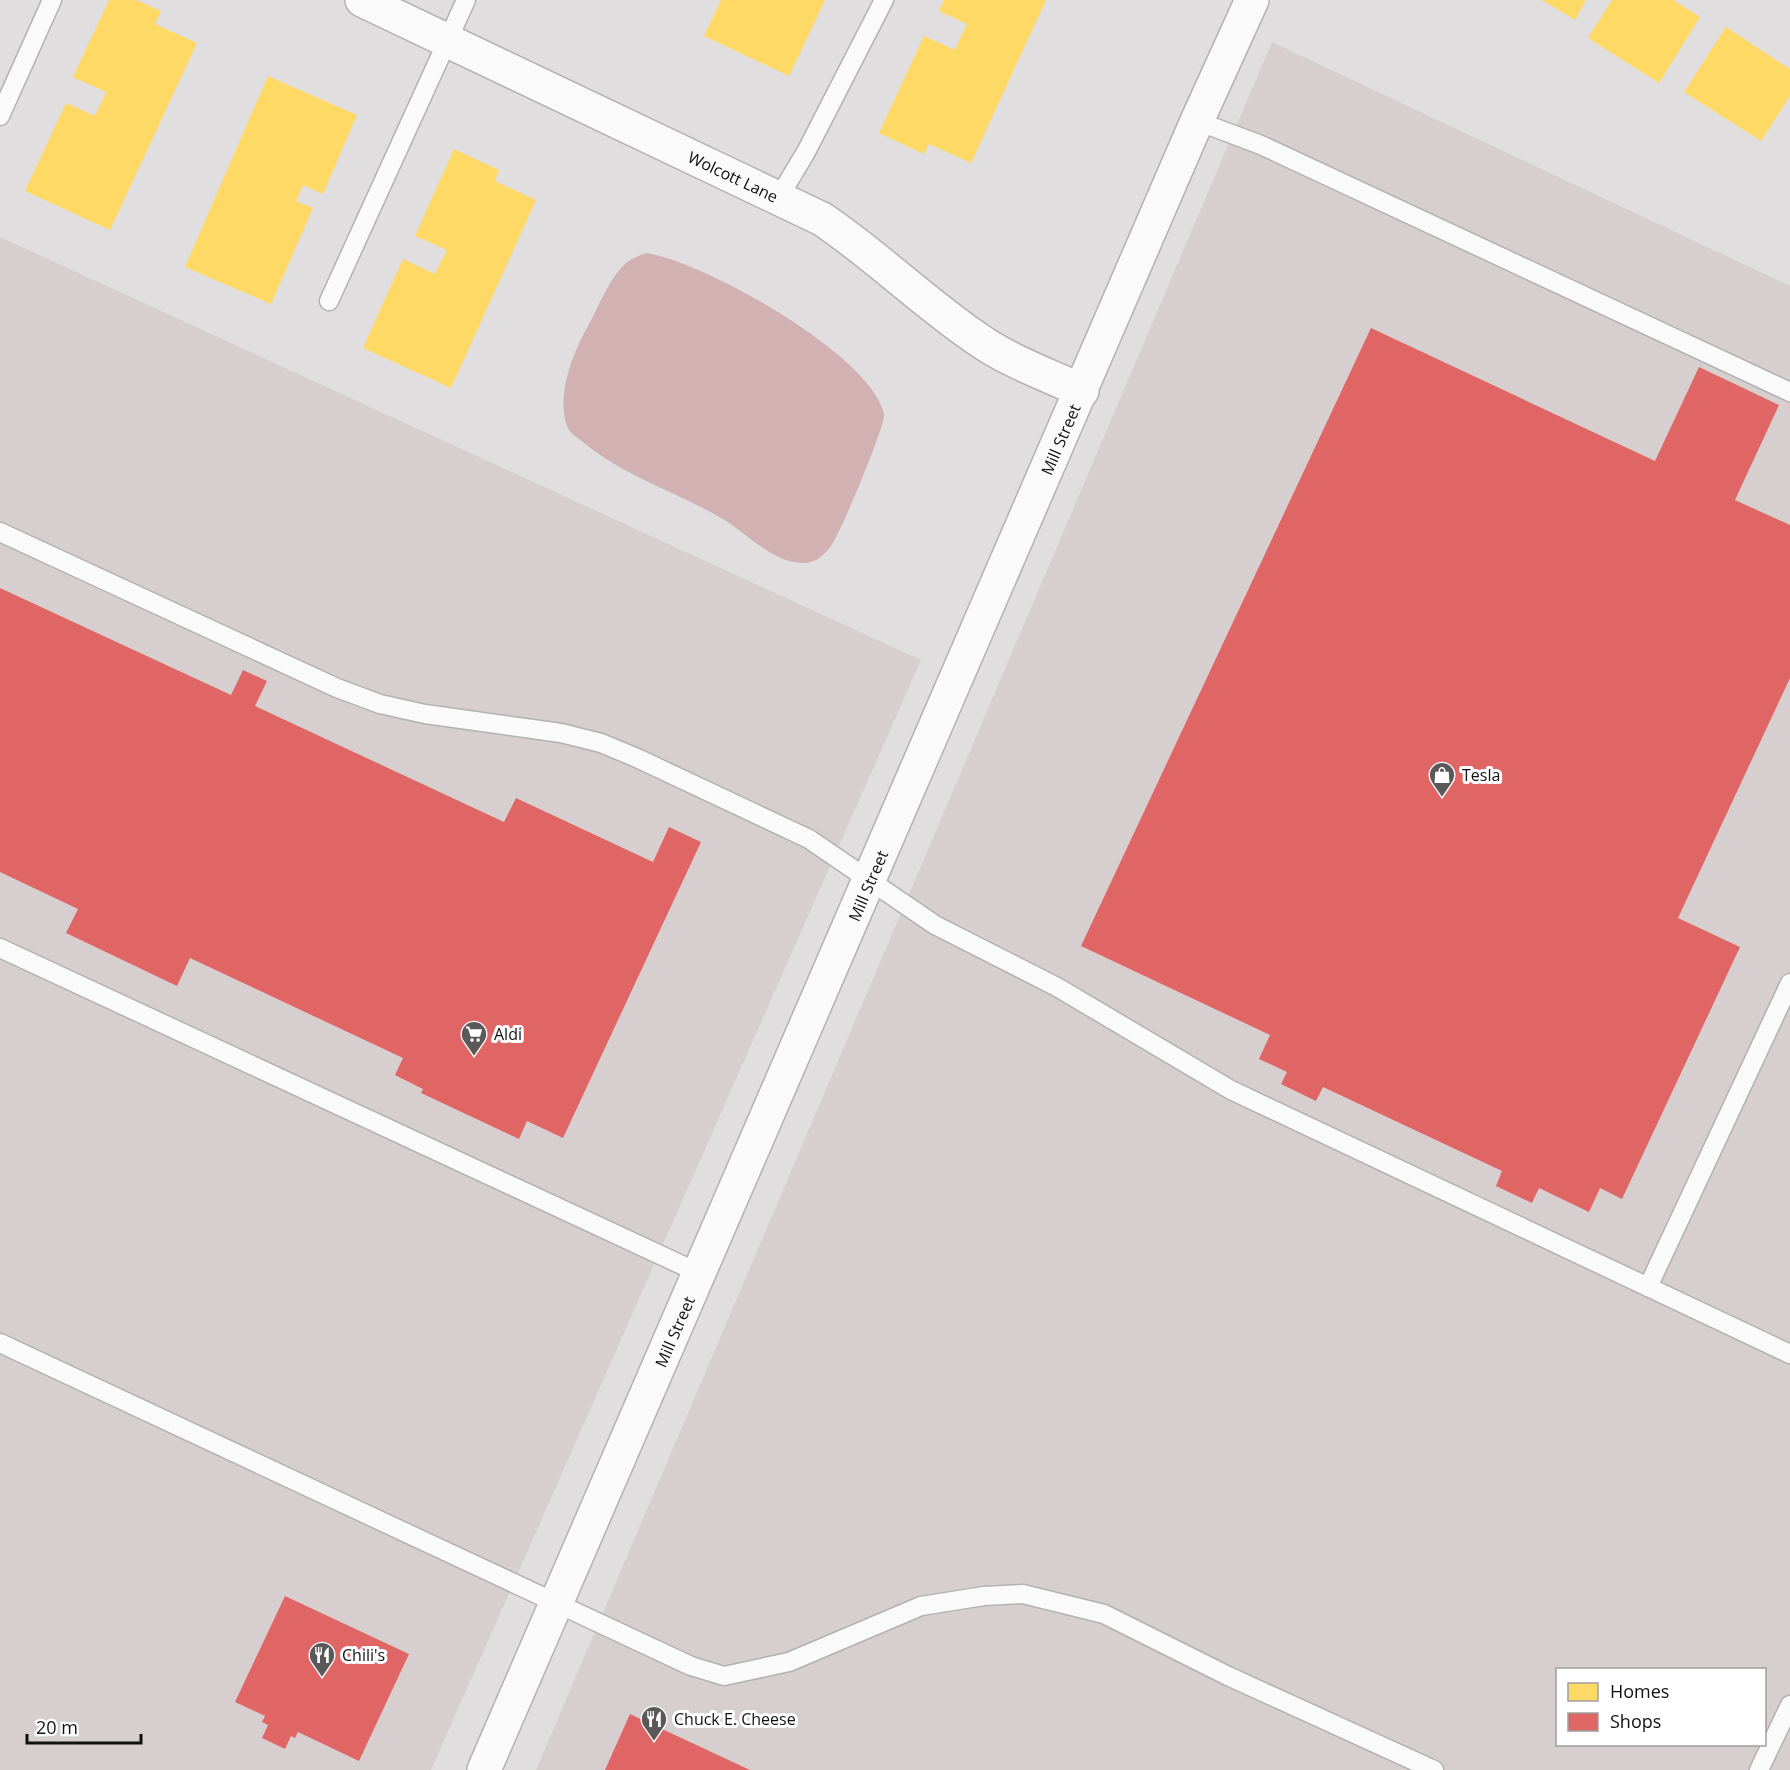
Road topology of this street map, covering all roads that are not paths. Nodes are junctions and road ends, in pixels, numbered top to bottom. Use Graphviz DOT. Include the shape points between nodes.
graph roads {
  1 [pos="52,0"];
  2 [pos="362,0"];
  3 [pos="466,0"];
  4 [pos="884,0"];
  5 [pos="1251,0"];
  6 [pos="446,40"];
  7 [pos="0,116"];
  8 [pos="1197,121"];
  9 [pos="779,197"];
  10 [pos="329,301"];
  11 [pos="1082,391"];
  12 [pos="1790,392"];
  13 [pos="0,532"];
  14 [pos="872,882"];
  15 [pos="0,948"];
  16 [pos="1790,983"];
  17 [pos="699,1273"];
  18 [pos="1648,1287"];
  19 [pos="0,1343"];
  20 [pos="1790,1354"];
  21 [pos="556,1604"];
  22 [pos="1790,1705"];
  23 [pos="484,1770"];
  24 [pos="1434,1770"];
  25 [pos="1759,1770"];
  1 -- 7 [label="lane"];
  2 -- 6 [label="street, Wolcott Lane"];
  3 -- 6 [label="lane"];
  4 -- 9 [label="lane"];
  5 -- 8 [label="street, Mill Street"];
  6 -- 9 [label="street, Wolcott Lane"];
  6 -- 10 [label="lane"];
  8 -- 11 [label="street, Mill Street"];
  8 -- 12 [label="lane" via="1261,145"];
  9 -- 11 [label="street, Wolcott Lane" via="860,245 981,342"];
  11 -- 14 [label="street, Mill Street"];
  13 -- 14 [label="lane" via="337,688 380,704 601,743 809,839"];
  14 -- 17 [label="street, Mill Street"];
  14 -- 18 [label="lane" via="935,925 1057,987 1231,1090"];
  15 -- 17 [label="lane"];
  16 -- 18 [label="lane"];
  17 -- 21 [label="street, Mill Street"];
  18 -- 20 [label="lane"];
  19 -- 21 [label="lane"];
  21 -- 23 [label="street, Mill Street"];
  21 -- 24 [label="lane" via="691,1666 724,1676 789,1662 921,1606 1023,1594 1104,1614 1234,1679"];
  22 -- 25 [label="lane"];
}
